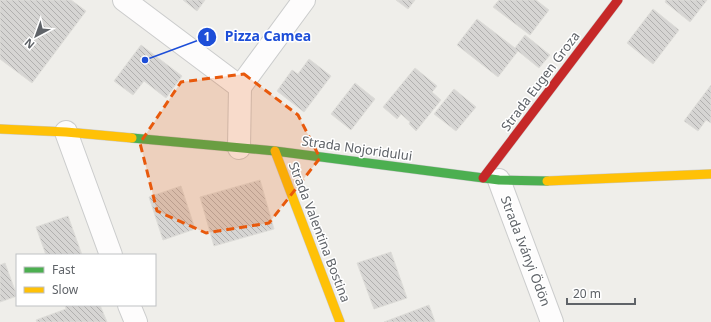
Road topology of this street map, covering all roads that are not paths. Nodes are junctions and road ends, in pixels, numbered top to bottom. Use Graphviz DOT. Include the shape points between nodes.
graph roads {
  1 [pos="124,0"];
  2 [pos="304,0"];
  3 [pos="618,0"];
  4 [pos="240,87"];
  5 [pos="0,129"];
  6 [pos="66,132"];
  7 [pos="239,148"];
  8 [pos="275,151"];
  9 [pos="711,174"];
  10 [pos="491,179"];
  11 [pos="111,254"];
  12 [pos="130,306"];
  13 [pos="136,322"];
  14 [pos="340,322"];
  15 [pos="552,322"];
  1 -- 4 [label="street"];
  2 -- 4 [label="street"];
  3 -- 10 [label="main road, Strada Eugen Groza"];
  4 -- 7 [label="street"];
  5 -- 6 [label="main road, Strada Nojoridului"];
  6 -- 7 [label="main road, Strada Nojoridului"];
  6 -- 11 [label="street"];
  7 -- 8 [label="main road, Strada Nojoridului"];
  8 -- 10 [label="main road, Strada Nojoridului"];
  8 -- 14 [label="main road, Strada Valentina Bostina"];
  9 -- 10 [label="main road, Strada Nojoridului" via="537,181"];
  10 -- 15 [label="street, Strada Iványi Ödön"];
  12 -- 13 [label="street"];
}
